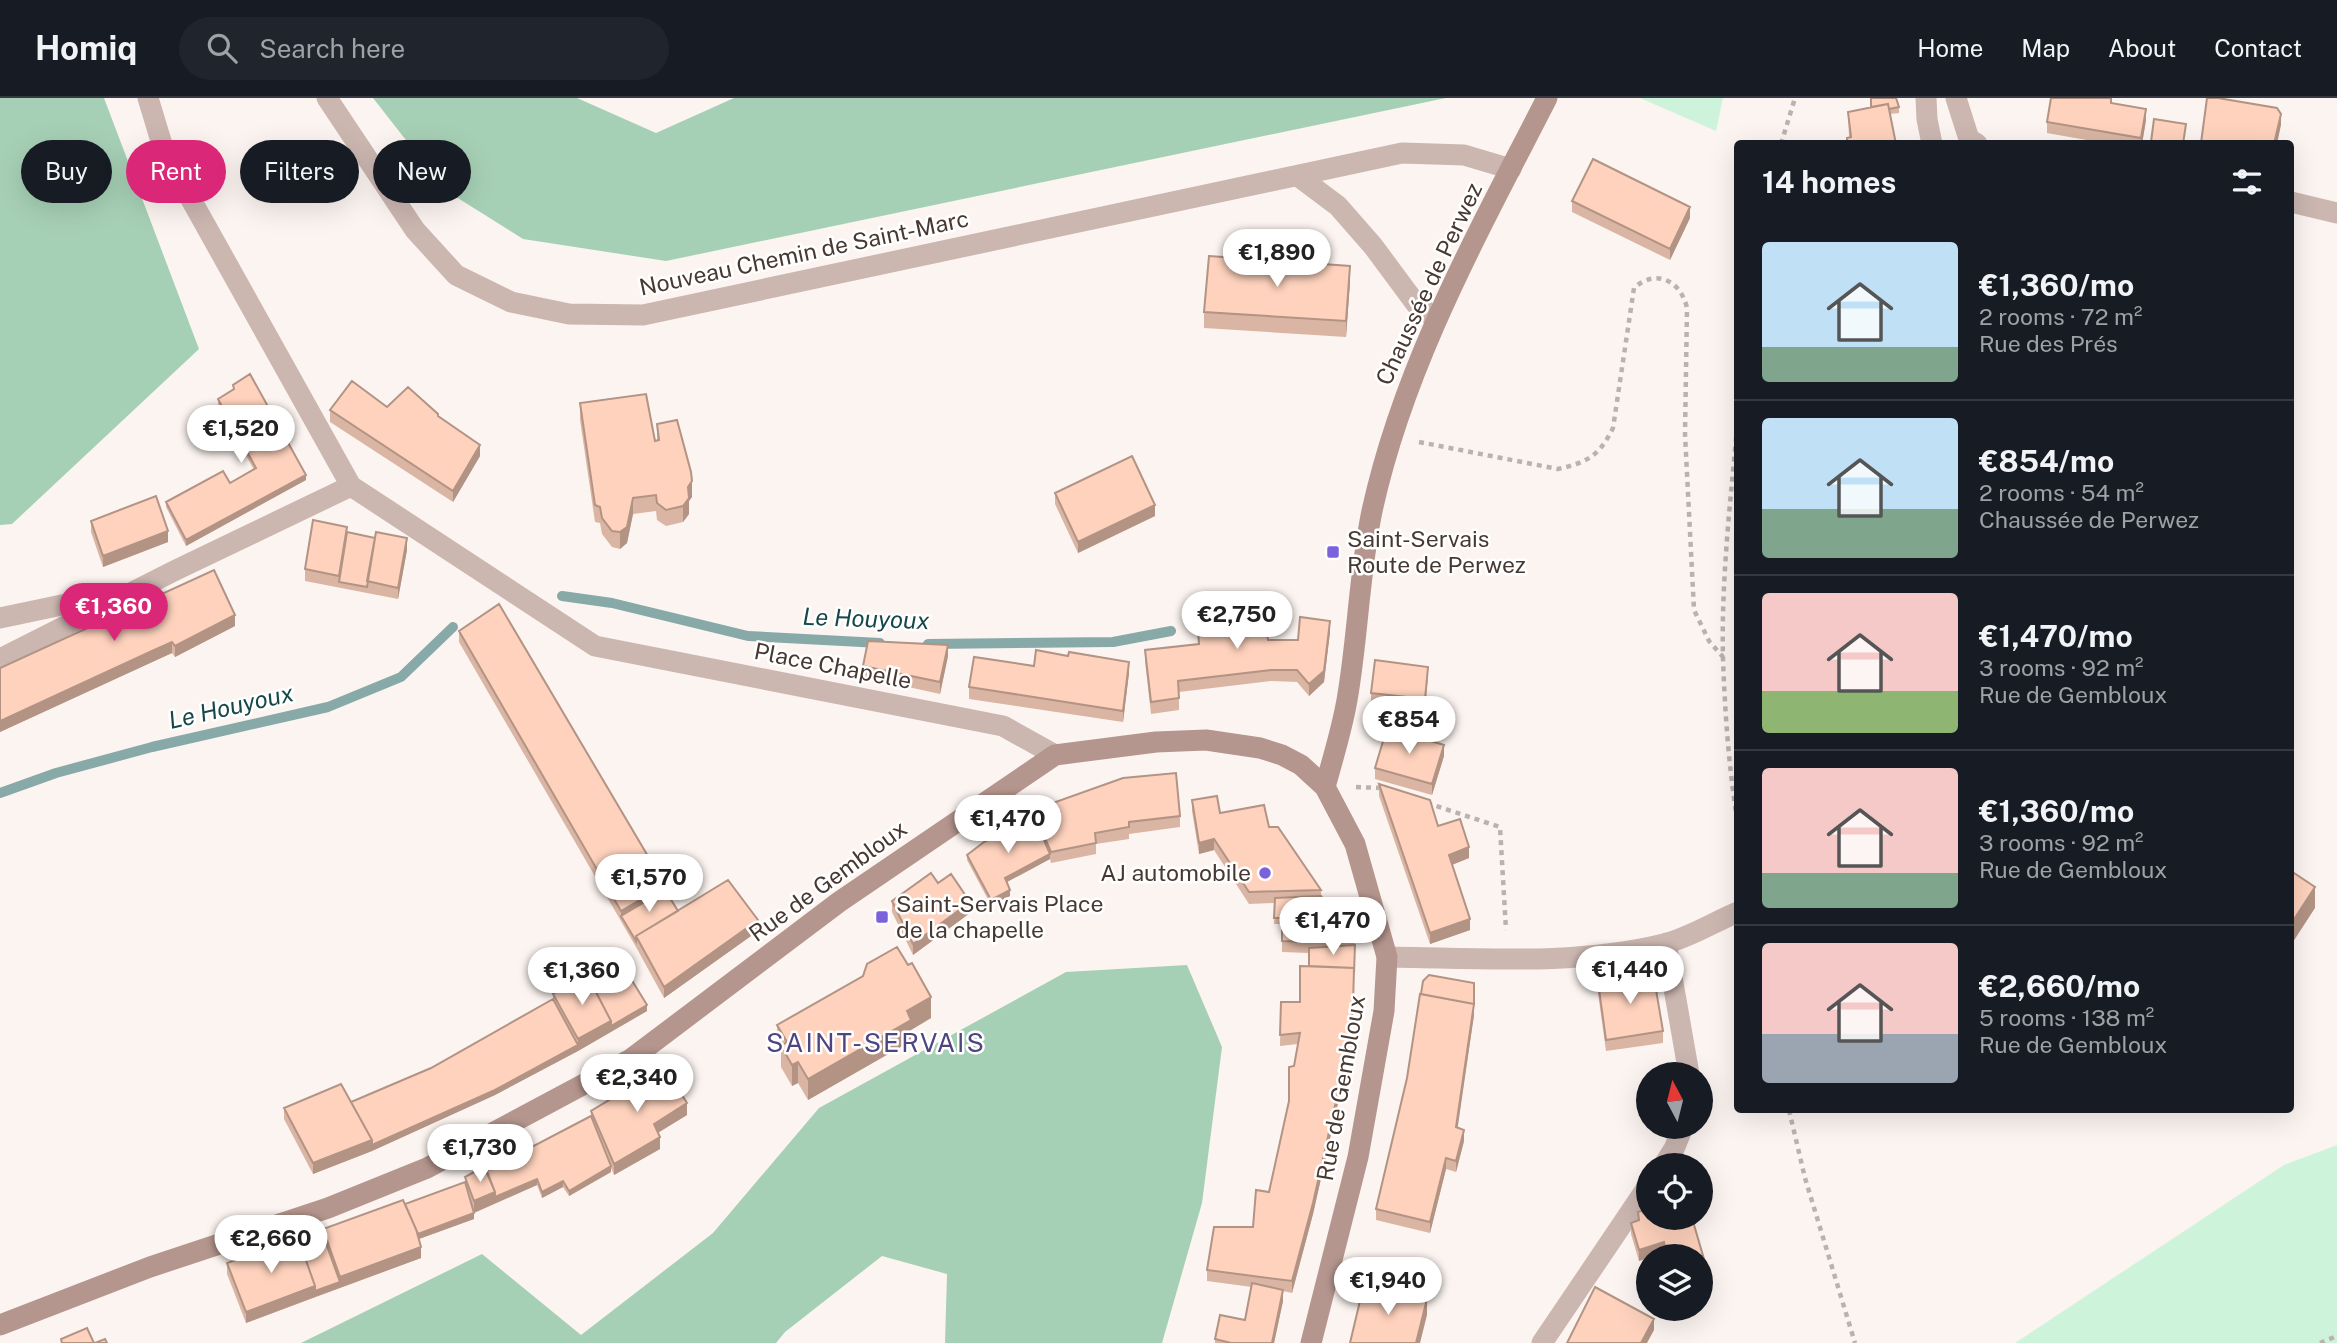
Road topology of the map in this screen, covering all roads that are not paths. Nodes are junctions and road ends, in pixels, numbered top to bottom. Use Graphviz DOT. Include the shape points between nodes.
graph roads {
  1 [pos="148,98"];
  2 [pos="327,98"];
  3 [pos="1547,98"];
  4 [pos="1927,98"];
  5 [pos="1956,98"];
  6 [pos="1931,140"];
  7 [pos="1971,140"];
  8 [pos="1511,169"];
  9 [pos="1298,176"];
  10 [pos="2294,203"];
  11 [pos="2337,213"];
  12 [pos="1436,319"];
  13 [pos="351,486"];
  14 [pos="144,588"];
  15 [pos="0,618"];
  16 [pos="0,659"];
  17 [pos="1055,755"];
  18 [pos="1325,787"];
  19 [pos="1734,914"];
  20 [pos="1666,943"];
  21 [pos="1387,957"];
  22 [pos="1687,1062"];
  23 [pos="1636,1204"];
  24 [pos="0,1325"];
  25 [pos="1311,1343"];
  26 [pos="1542,1343"];
  1 -- 13 [label="street" via="164,151"];
  2 -- 9 [label="street, Nouveau Chemin de Saint-Marc" via="415,230 456,275 511,302 569,314 643,316"];
  3 -- 8 [label="main road, Chaussée de Perwez"];
  4 -- 6 [label="street"];
  5 -- 7 [label="street"];
  8 -- 9 [label="street, Nouveau Chemin de Saint-Marc" via="1464,155 1402,153"];
  8 -- 12 [label="main road, Chaussée de Perwez"];
  9 -- 12 [label="street" via="1338,206 1416,304"];
  10 -- 11 [label="street"];
  12 -- 18 [label="main road, Chaussée de Perwez" via="1398,415 1372,512 1347,701"];
  13 -- 14 [label="street"];
  13 -- 17 [label="street, Place Chapelle" via="595,646 1003,726"];
  14 -- 15 [label="street"];
  14 -- 16 [label="street"];
  17 -- 18 [label="main road, Rue de Gembloux" via="1206,740 1282,755"];
  17 -- 24 [label="main road, Rue de Gembloux" via="839,902 631,1059 427,1168"];
  18 -- 21 [label="main road, Rue de Gembloux" via="1355,844"];
  19 -- 20 [label="street"];
  20 -- 21 [label="street" via="1590,956"];
  20 -- 22 [label="street"];
  21 -- 25 [label="main road, Rue de Gembloux" via="1384,1010 1358,1157"];
  23 -- 26 [label="street"];
}
